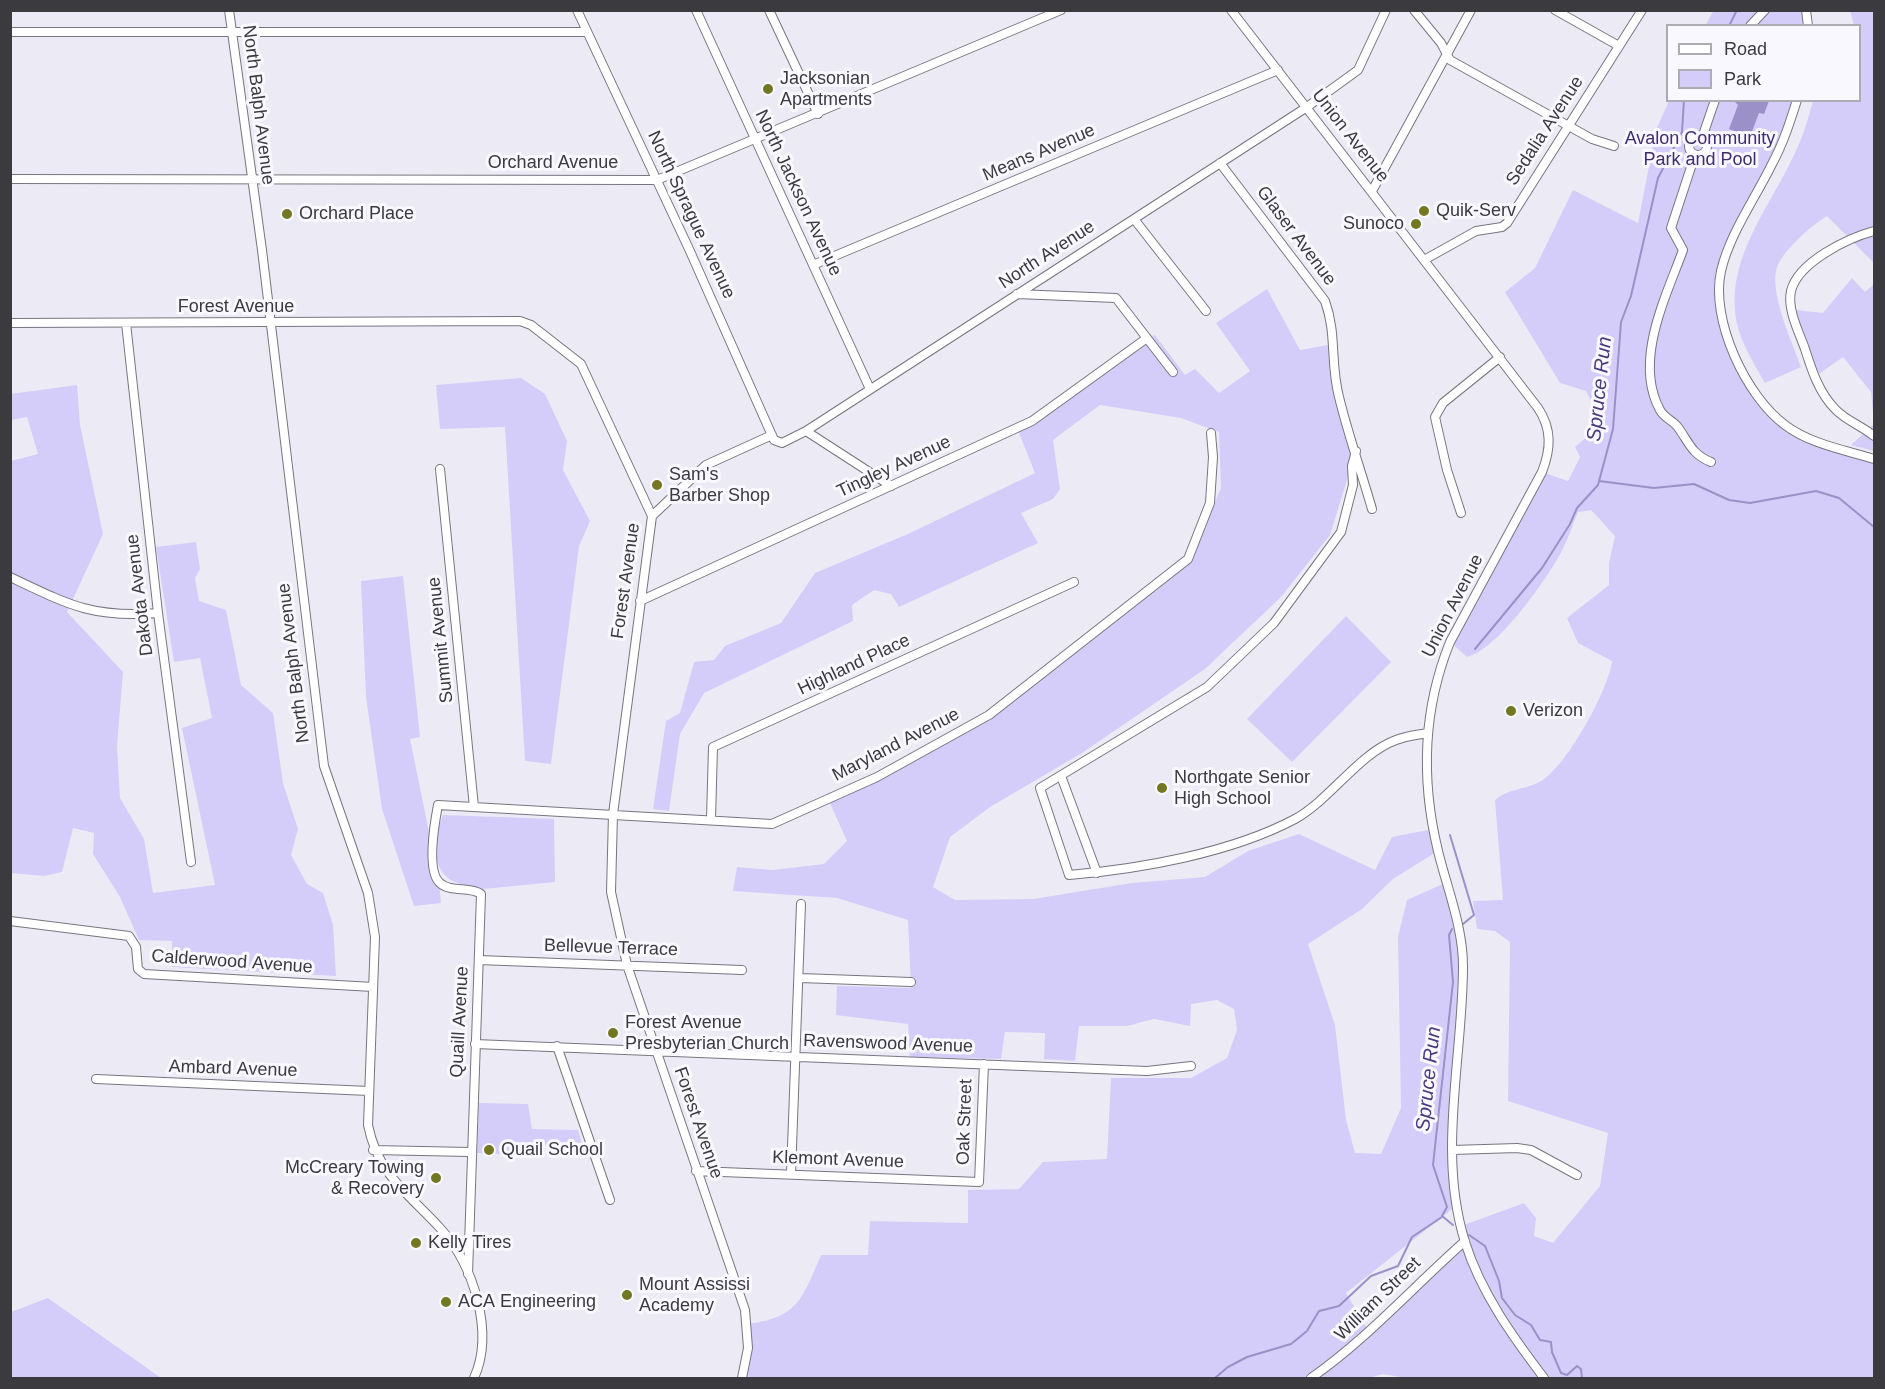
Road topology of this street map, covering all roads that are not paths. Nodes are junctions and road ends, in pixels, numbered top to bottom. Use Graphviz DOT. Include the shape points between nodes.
graph roads {
  1 [pos="230,10"];
  2 [pos="577,10"];
  3 [pos="696,10"];
  4 [pos="769,10"];
  5 [pos="1061,10"];
  6 [pos="1231,10"];
  7 [pos="1386,10"];
  8 [pos="1414,10"];
  9 [pos="1471,10"];
  10 [pos="1555,10"];
  11 [pos="1642,10"];
  12 [pos="1765,10"];
  13 [pos="1752,24"];
  14 [pos="232,31"];
  15 [pos="10,32"];
  16 [pos="587,32"];
  17 [pos="1619,46"];
  18 [pos="1447,56"];
  19 [pos="1278,70"];
  20 [pos="1714,102"];
  21 [pos="1796,102"];
  22 [pos="1307,107"];
  23 [pos="818,114"];
  24 [pos="1569,125"];
  25 [pos="1702,138"];
  26 [pos="755,140"];
  27 [pos="1614,146"];
  28 [pos="1695,155"];
  29 [pos="1220,163"];
  30 [pos="251,178"];
  31 [pos="10,179"];
  32 [pos="657,180"];
  33 [pos="1371,191"];
  34 [pos="1134,219"];
  35 [pos="1875,231"];
  36 [pos="1424,260"];
  37 [pos="813,265"];
  38 [pos="1017,294"];
  39 [pos="1206,311"];
  40 [pos="10,323"];
  41 [pos="126,323"];
  42 [pos="270,323"];
  43 [pos="1147,338"];
  44 [pos="1500,357"];
  45 [pos="1173,372"];
  46 [pos="870,389"];
  47 [pos="806,430"];
  48 [pos="1211,433"];
  49 [pos="772,435"];
  50 [pos="1875,435"];
  51 [pos="1356,451"];
  52 [pos="1875,459"];
  53 [pos="1711,462"];
  54 [pos="440,469"];
  55 [pos="891,486"];
  56 [pos="1372,509"];
  57 [pos="1461,513"];
  58 [pos="652,516"];
  59 [pos="10,577"];
  60 [pos="1074,582"];
  61 [pos="640,601"];
  62 [pos="158,613"];
  63 [pos="1427,733"];
  64 [pos="1061,776"];
  65 [pos="438,805"];
  66 [pos="474,807"];
  67 [pos="613,814"];
  68 [pos="711,819"];
  69 [pos="191,862"];
  70 [pos="1097,873"];
  71 [pos="801,904"];
  72 [pos="10,921"];
  73 [pos="479,960"];
  74 [pos="627,965"];
  75 [pos="742,970"];
  76 [pos="800,978"];
  77 [pos="911,982"];
  78 [pos="373,987"];
  79 [pos="475,1044"];
  80 [pos="557,1046"];
  81 [pos="656,1051"];
  82 [pos="796,1057"];
  83 [pos="984,1064"];
  84 [pos="1191,1066"];
  85 [pos="96,1079"];
  86 [pos="369,1091"];
  87 [pos="373,1150"];
  88 [pos="1452,1150"];
  89 [pos="470,1152"];
  90 [pos="696,1171"];
  91 [pos="791,1174"];
  92 [pos="1577,1175"];
  93 [pos="979,1182"];
  94 [pos="610,1200"];
  95 [pos="1465,1241"];
  96 [pos="468,1274"];
  97 [pos="474,1378"];
  98 [pos="742,1378"];
  99 [pos="1311,1378"];
  100 [pos="1544,1378"];
  1 -- 14 [label="street, North Balph Avenue"];
  2 -- 16 [label="street, North Sprague Avenue"];
  3 -- 26 [label="street, North Jackson Avenue"];
  4 -- 23 [label="street"];
  5 -- 23 [label="street, Orchard Avenue"];
  6 -- 19 [label="street, Union Avenue"];
  7 -- 22 [label="street, North Avenue" via="1358,70"];
  8 -- 18 [label="street"];
  9 -- 18 [label="street"];
  10 -- 17 [label="street"];
  11 -- 17 [label="street, Sedalia Avenue"];
  12 -- 13 [label="street"];
  14 -- 15 [label="street"];
  14 -- 16 [label="street"];
  14 -- 30 [label="street, North Balph Avenue"];
  16 -- 32 [label="street, North Sprague Avenue"];
  17 -- 24 [label="street, Sedalia Avenue"];
  18 -- 24 [label="street"];
  18 -- 33 [label="street"];
  19 -- 22 [label="street, Union Avenue"];
  19 -- 37 [label="street, Means Avenue"];
  20 -- 25 [label="street"];
  21 -- 52 [label="street" via="1781,146 1725,260 1720,286 1722,321 1747,377 1777,417 1810,438"];
  22 -- 29 [label="street, North Avenue"];
  22 -- 33 [label="street, Union Avenue"];
  23 -- 26 [label="street, Orchard Avenue"];
  24 -- 27 [label="street"];
  24 -- 36 [label="street, Sedalia Avenue" via="1502,227 1476,231"];
  25 -- 28 [label="street" via="1706,151"];
  25 -- 28 [label="street" via="1690,143"];
  26 -- 32 [label="street, Orchard Avenue"];
  26 -- 37 [label="street, North Jackson Avenue"];
  28 -- 53 [label="street" via="1671,228 1683,250 1657,324 1652,382 1661,413 1676,426 1693,452"];
  29 -- 34 [label="street, North Avenue"];
  29 -- 51 [label="street, Glaser Avenue" via="1325,301 1333,325 1339,397"];
  30 -- 31 [label="street, Orchard Avenue"];
  30 -- 32 [label="street, Orchard Avenue"];
  30 -- 42 [label="street, North Balph Avenue"];
  32 -- 49 [label="street, North Sprague Avenue"];
  33 -- 36 [label="street, Union Avenue"];
  34 -- 38 [label="street, North Avenue"];
  34 -- 39 [label="street"];
  35 -- 50 [label="street" via="1850,239 1810,265 1791,291 1791,305 1822,393 1836,411"];
  36 -- 44 [label="street, Union Avenue"];
  37 -- 46 [label="street, North Jackson Avenue"];
  38 -- 43 [label="street" via="1116,298"];
  38 -- 46 [label="street, North Avenue"];
  40 -- 41 [label="street, Forest Avenue"];
  41 -- 42 [label="street, Forest Avenue"];
  41 -- 62 [label="street, Dakota Avenue"];
  42 -- 58 [label="street, Forest Avenue" via="520,321 531,325 581,364"];
  42 -- 78 [label="street, North Balph Avenue" via="324,766 368,893 375,937"];
  43 -- 45 [label="street"];
  43 -- 55 [label="street, Tingley Avenue" via="1032,421"];
  44 -- 57 [label="street" via="1443,403 1435,417"];
  44 -- 63 [label="street, Union Avenue" via="1544,417 1550,454 1450,642 1436,682"];
  46 -- 47 [label="street, North Avenue"];
  47 -- 49 [label="street, North Avenue" via="782,443"];
  47 -- 55 [label="street"];
  48 -- 68 [label="street, Maryland Avenue" via="1210,503 1188,559 989,715 877,777 772,824"];
  49 -- 58 [label="street" via="706,465"];
  51 -- 56 [label="street, Glaser Avenue"];
  51 -- 64 [label="street" via="1352,492 1341,532 1274,623 1207,687"];
  54 -- 66 [label="street, Summit Avenue"];
  55 -- 61 [label="street, Tingley Avenue"];
  58 -- 61 [label="street, Forest Avenue"];
  59 -- 62 [label="street" via="71,606 102,613"];
  60 -- 68 [label="street, Highland Place" via="713,747"];
  61 -- 67 [label="street, Forest Avenue"];
  62 -- 69 [label="street, Dakota Avenue"];
  63 -- 70 [label="street" via="1394,740 1305,812 1256,837 1208,852"];
  63 -- 88 [label="street, Union Avenue" via="1426,770 1433,829 1458,927 1463,964"];
  64 -- 70 [label="street"];
  64 -- 70 [label="street" via="1040,788 1069,875"];
  65 -- 66 [label="street, Maryland Avenue"];
  65 -- 73 [label="street, Quaill Avenue" via="433,831 434,862 440,883 481,894"];
  66 -- 67 [label="street, Maryland Avenue"];
  67 -- 68 [label="street, Maryland Avenue"];
  67 -- 74 [label="street, Forest Avenue" via="610,892"];
  71 -- 76 [label="street"];
  72 -- 78 [label="street, Calderwood Avenue" via="129,936 136,947 138,969 144,974"];
  73 -- 74 [label="street, Bellevue Terrace"];
  73 -- 79 [label="street, Quaill Avenue"];
  74 -- 75 [label="street, Bellevue Terrace"];
  74 -- 81 [label="street, Forest Avenue"];
  76 -- 77 [label="street"];
  76 -- 82 [label="street"];
  78 -- 86 [label="street, North Balph Avenue"];
  79 -- 80 [label="street, Ravenswood Avenue"];
  79 -- 89 [label="street, Quaill Avenue"];
  80 -- 81 [label="street, Ravenswood Avenue"];
  80 -- 94 [label="street"];
  81 -- 82 [label="street, Ravenswood Avenue"];
  81 -- 90 [label="street, Forest Avenue"];
  82 -- 83 [label="street, Ravenswood Avenue"];
  82 -- 91 [label="street"];
  83 -- 84 [label="street, Ravenswood Avenue" via="1147,1071"];
  83 -- 93 [label="street, Oak Street"];
  85 -- 86 [label="street, Ambard Avenue"];
  86 -- 87 [label="street, North Balph Avenue" via="368,1125"];
  87 -- 89 [label="street"];
  87 -- 96 [label="street, North Balph Avenue" via="401,1191 441,1229"];
  88 -- 92 [label="street" via="1531,1150"];
  88 -- 95 [label="street, Union Avenue" via="1456,1206"];
  89 -- 96 [label="street, Quaill Avenue"];
  90 -- 91 [label="street, Klemont Avenue"];
  90 -- 98 [label="street, Forest Avenue" via="745,1310 748,1348"];
  91 -- 93 [label="street, Klemont Avenue"];
  95 -- 99 [label="street, William Street" via="1354,1346"];
  95 -- 100 [label="street, Union Avenue" via="1497,1312"];
  96 -- 97 [label="street" via="482,1322 480,1364"];
}
